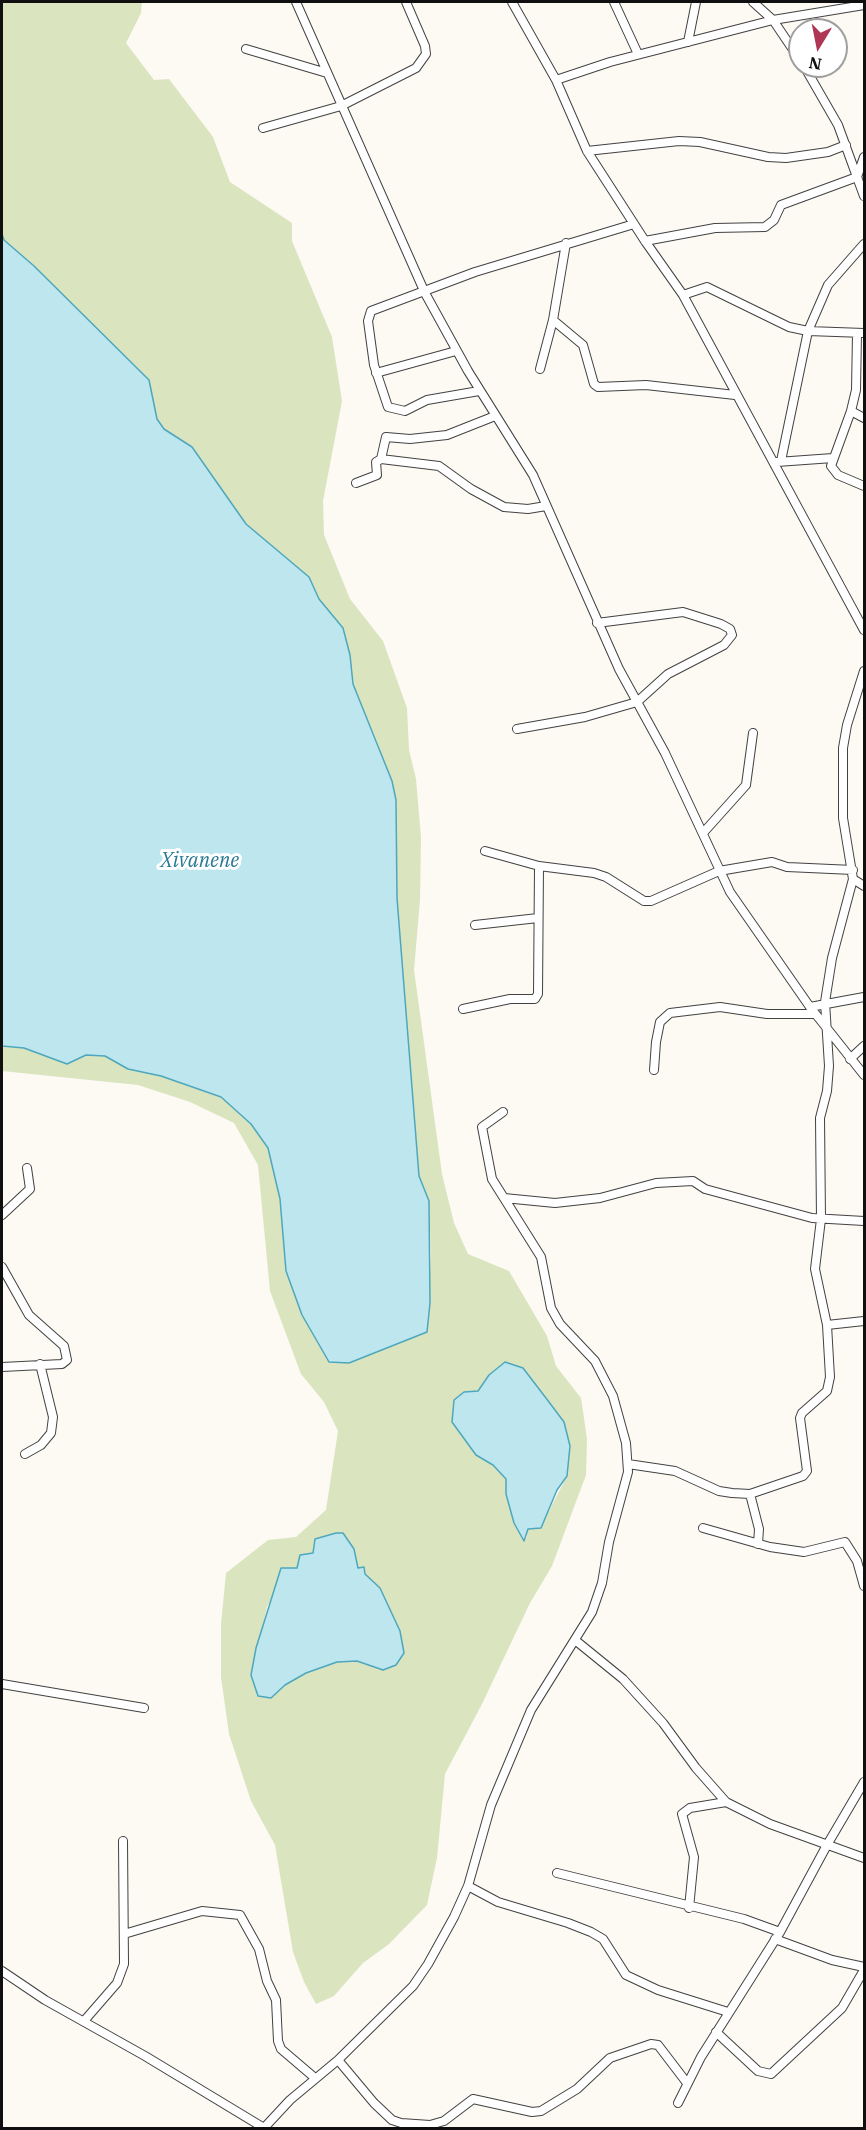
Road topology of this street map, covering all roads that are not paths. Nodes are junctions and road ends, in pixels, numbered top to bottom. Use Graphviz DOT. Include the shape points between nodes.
graph roads {
  1 [pos="296,2"];
  2 [pos="406,2"];
  3 [pos="512,2"];
  4 [pos="614,2"];
  5 [pos="696,2"];
  6 [pos="753,2"];
  7 [pos="864,5"];
  8 [pos="772,20"];
  9 [pos="688,42"];
  10 [pos="788,43"];
  11 [pos="246,49"];
  12 [pos="638,54"];
  13 [pos="327,73"];
  14 [pos="811,78"];
  15 [pos="556,81"];
  16 [pos="341,106"];
  17 [pos="263,128"];
  18 [pos="846,145"];
  19 [pos="587,151"];
  20 [pos="864,157"];
  21 [pos="857,177"];
  22 [pos="864,196"];
  23 [pos="634,224"];
  24 [pos="645,241"];
  25 [pos="566,243"];
  26 [pos="864,244"];
  27 [pos="425,293"];
  28 [pos="683,295"];
  29 [pos="553,320"];
  30 [pos="808,331"];
  31 [pos="861,334"];
  32 [pos="456,351"];
  33 [pos="540,369"];
  34 [pos="376,373"];
  35 [pos="479,391"];
  36 [pos="735,395"];
  37 [pos="851,411"];
  38 [pos="495,416"];
  39 [pos="864,418"];
  40 [pos="833,458"];
  41 [pos="381,459"];
  42 [pos="778,462"];
  43 [pos="356,483"];
  44 [pos="864,486"];
  45 [pos="546,506"];
  46 [pos="597,623"];
  47 [pos="864,630"];
  48 [pos="864,671"];
  49 [pos="637,702"];
  50 [pos="517,729"];
  51 [pos="753,734"];
  52 [pos="704,833"];
  53 [pos="485,851"];
  54 [pos="539,866"];
  55 [pos="853,870"];
  56 [pos="719,871"];
  57 [pos="853,879"];
  58 [pos="864,886"];
  59 [pos="538,918"];
  60 [pos="475,925"];
  61 [pos="864,997"];
  62 [pos="825,1002"];
  63 [pos="810,1006"];
  64 [pos="463,1009"];
  65 [pos="815,1014"];
  66 [pos="825,1026"];
  67 [pos="864,1046"];
  68 [pos="850,1059"];
  69 [pos="654,1070"];
  70 [pos="864,1074"];
  71 [pos="503,1112"];
  72 [pos="27,1168"];
  73 [pos="504,1198"];
  74 [pos="2,1215"];
  75 [pos="820,1219"];
  76 [pos="864,1221"];
  77 [pos="2,1267"];
  78 [pos="864,1321"];
  79 [pos="827,1325"];
  80 [pos="40,1364"];
  81 [pos="2,1367"];
  82 [pos="25,1454"];
  83 [pos="628,1464"];
  84 [pos="750,1494"];
  85 [pos="703,1528"];
  86 [pos="758,1544"];
  87 [pos="864,1586"];
  88 [pos="575,1640"];
  89 [pos="2,1684"];
  90 [pos="144,1708"];
  91 [pos="864,1782"];
  92 [pos="726,1802"];
  93 [pos="123,1841"];
  94 [pos="826,1845"];
  95 [pos="864,1858"];
  96 [pos="557,1873"];
  97 [pos="468,1886"];
  98 [pos="689,1908"];
  99 [pos="124,1934"];
  100 [pos="778,1935"];
  101 [pos="864,1968"];
  102 [pos="2,1971"];
  103 [pos="728,2013"];
  104 [pos="84,2021"];
  105 [pos="716,2032"];
  106 [pos="338,2060"];
  107 [pos="315,2078"];
  108 [pos="687,2084"];
  109 [pos="678,2103"];
  110 [pos="264,2128"];
  1 -- 13 [label="street"];
  2 -- 16 [label="street" via="425,46 422,62"];
  3 -- 15 [label="street"];
  4 -- 12 [label="street"];
  5 -- 9 [label="street"];
  6 -- 8 [label="street"];
  7 -- 8 [label="street"];
  8 -- 9 [label="street"];
  8 -- 10 [label="street"];
  9 -- 12 [label="street"];
  11 -- 13 [label="street"];
  12 -- 15 [label="street"];
  13 -- 16 [label="street"];
  14 -- 18 [label="street"];
  15 -- 19 [label="street"];
  16 -- 17 [label="street"];
  16 -- 27 [label="street"];
  18 -- 19 [label="street" via="828,152 786,158 679,141"];
  18 -- 21 [label="street"];
  19 -- 23 [label="street"];
  20 -- 21 [label="street"];
  21 -- 22 [label="street"];
  21 -- 24 [label="street" via="781,205 774,220 765,227 715,228"];
  23 -- 24 [label="street"];
  23 -- 25 [label="street"];
  24 -- 28 [label="street"];
  25 -- 27 [label="street" via="475,272"];
  25 -- 29 [label="street"];
  26 -- 30 [label="street" via="828,285"];
  27 -- 32 [label="street"];
  27 -- 34 [label="street" via="371,311 368,321"];
  28 -- 30 [label="street" via="707,287 789,327"];
  28 -- 36 [label="street"];
  29 -- 33 [label="street"];
  29 -- 36 [label="street" via="583,345 598,387 646,385"];
  30 -- 31 [label="street"];
  30 -- 42 [label="street"];
  31 -- 37 [label="street"];
  32 -- 34 [label="street"];
  32 -- 35 [label="street"];
  34 -- 35 [label="street" via="385,402 394,410 405,411 427,400"];
  35 -- 38 [label="street"];
  36 -- 42 [label="street"];
  37 -- 39 [label="street"];
  37 -- 40 [label="street"];
  38 -- 41 [label="street" via="447,435 386,437"];
  38 -- 45 [label="street" via="533,475"];
  40 -- 42 [label="street"];
  40 -- 44 [label="street" via="833,471"];
  41 -- 43 [label="street" via="376,460 375,477"];
  41 -- 45 [label="street" via="439,466 504,507"];
  42 -- 47 [label="street"];
  45 -- 46 [label="street" via="572,558"];
  46 -- 49 [label="street"];
  46 -- 49 [label="street" via="683,612 730,629 731,639 724,645 668,674"];
  48 -- 55 [label="street" via="843,748 843,818"];
  49 -- 50 [label="street" via="585,717"];
  49 -- 52 [label="street"];
  51 -- 52 [label="street" via="746,785"];
  52 -- 56 [label="street"];
  53 -- 54 [label="street"];
  54 -- 56 [label="street" via="594,873 644,901"];
  54 -- 59 [label="street"];
  55 -- 56 [label="street" via="787,867 772,861"];
  55 -- 57 [label="street"];
  56 -- 63 [label="street" via="759,937"];
  57 -- 58 [label="street"];
  57 -- 62 [label="street"];
  59 -- 60 [label="street"];
  59 -- 64 [label="street" via="535,999 499,1000"];
  61 -- 62 [label="street"];
  62 -- 63 [label="street"];
  62 -- 66 [label="street"];
  63 -- 65 [label="street"];
  65 -- 66 [label="street"];
  65 -- 69 [label="street" via="767,1014 720,1007 670,1013 660,1022"];
  66 -- 68 [label="street"];
  66 -- 75 [label="street" via="829,1066 820,1118"];
  67 -- 68 [label="street"];
  68 -- 70 [label="street"];
  71 -- 73 [label="street" via="482,1129 492,1179"];
  72 -- 74 [label="street" via="30,1189"];
  73 -- 75 [label="street" via="555,1203 600,1198 656,1183 693,1181 705,1190"];
  73 -- 83 [label="street" via="541,1257 551,1308 560,1324 595,1361 613,1396"];
  75 -- 76 [label="street"];
  75 -- 79 [label="street" via="815,1269"];
  77 -- 80 [label="street" via="29,1315 64,1346 68,1360 62,1364"];
  78 -- 79 [label="street"];
  79 -- 84 [label="street" via="827,1391 800,1418 806,1474"];
  80 -- 81 [label="street"];
  80 -- 82 [label="street" via="52,1417 51,1433 42,1445"];
  83 -- 84 [label="street" via="675,1471 719,1491"];
  83 -- 88 [label="street" via="598,1599"];
  84 -- 86 [label="street" via="759,1529"];
  85 -- 86 [label="street"];
  86 -- 87 [label="street" via="804,1552 845,1542 857,1561"];
  88 -- 92 [label="street" via="623,1679"];
  88 -- 97 [label="street" via="531,1710 491,1805"];
  89 -- 90 [label="street"];
  91 -- 94 [label="street"];
  92 -- 94 [label="street"];
  92 -- 98 [label="street" via="690,1808 682,1814 695,1866"];
  93 -- 99 [label="street"];
  94 -- 95 [label="street"];
  94 -- 100 [label="street"];
  96 -- 98 [label="street"];
  97 -- 103 [label="street" via="498,1902 591,1932 603,1939 626,1975"];
  97 -- 106 [label="street" via="449,1927 413,1986"];
  98 -- 100 [label="street" via="744,1919"];
  99 -- 104 [label="street" via="121,1974"];
  99 -- 107 [label="street" via="202,1911 240,1915 259,1949 276,2000 281,2049"];
  100 -- 101 [label="street" via="831,1960"];
  100 -- 103 [label="street"];
  101 -- 105 [label="street" via="842,2008 771,2074 758,2071"];
  102 -- 104 [label="street"];
  103 -- 105 [label="street"];
  104 -- 110 [label="street"];
  105 -- 108 [label="street"];
  106 -- 107 [label="street"];
  106 -- 108 [label="street" via="392,2120 430,2125 444,2121 473,2099 541,2111 577,2089 610,2058 651,2044 658,2045"];
  107 -- 110 [label="street"];
  108 -- 109 [label="street"];
}
